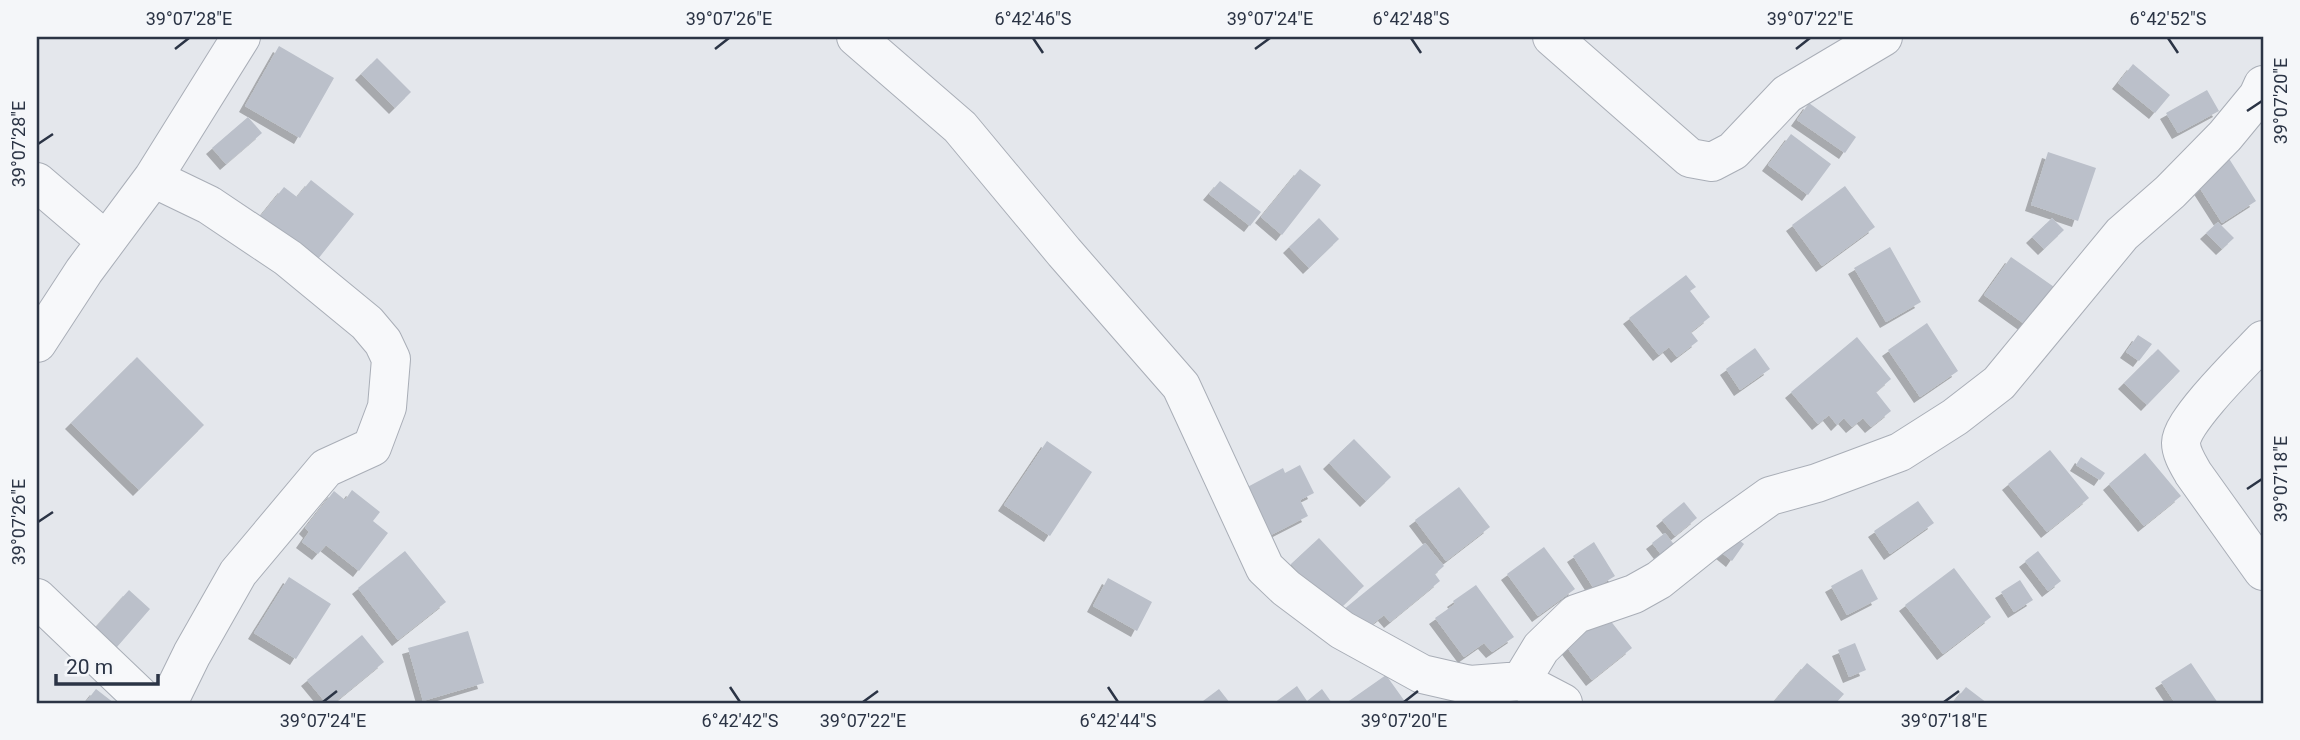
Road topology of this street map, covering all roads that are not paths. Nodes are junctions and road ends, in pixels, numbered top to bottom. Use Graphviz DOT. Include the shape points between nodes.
graph roads {
  1 [pos="241,37"];
  2 [pos="856,37"];
  3 [pos="1552,37"];
  4 [pos="1883,37"];
  5 [pos="2263,85"];
  6 [pos="153,178"];
  7 [pos="37,182"];
  8 [pos="106,241"];
  9 [pos="2263,340"];
  10 [pos="37,344"];
  11 [pos="2263,571"];
  12 [pos="37,598"];
  13 [pos="1521,681"];
  14 [pos="147,703"];
  15 [pos="168,703"];
  16 [pos="1563,703"];
  1 -- 6 [label="street"];
  2 -- 13 [label="street" via="960,127 1181,386 1265,568 1342,630 1422,674 1470,685"];
  3 -- 4 [label="street" via="1690,158 1712,162 1733,151 1787,94"];
  5 -- 13 [label="street" via="2225,136 2122,234 1998,383 1900,452 1770,496 1659,580 1576,614 1542,648"];
  6 -- 8 [label="street"];
  6 -- 15 [label="street" via="209,205 288,258 368,323 391,359 387,407 372,447 326,468 238,573"];
  7 -- 8 [label="street"];
  8 -- 10 [label="street"];
  9 -- 11 [label="street" via="2195,416 2180,441 2193,473"];
  12 -- 14 [label="street"];
  13 -- 16 [label="street"];
}
